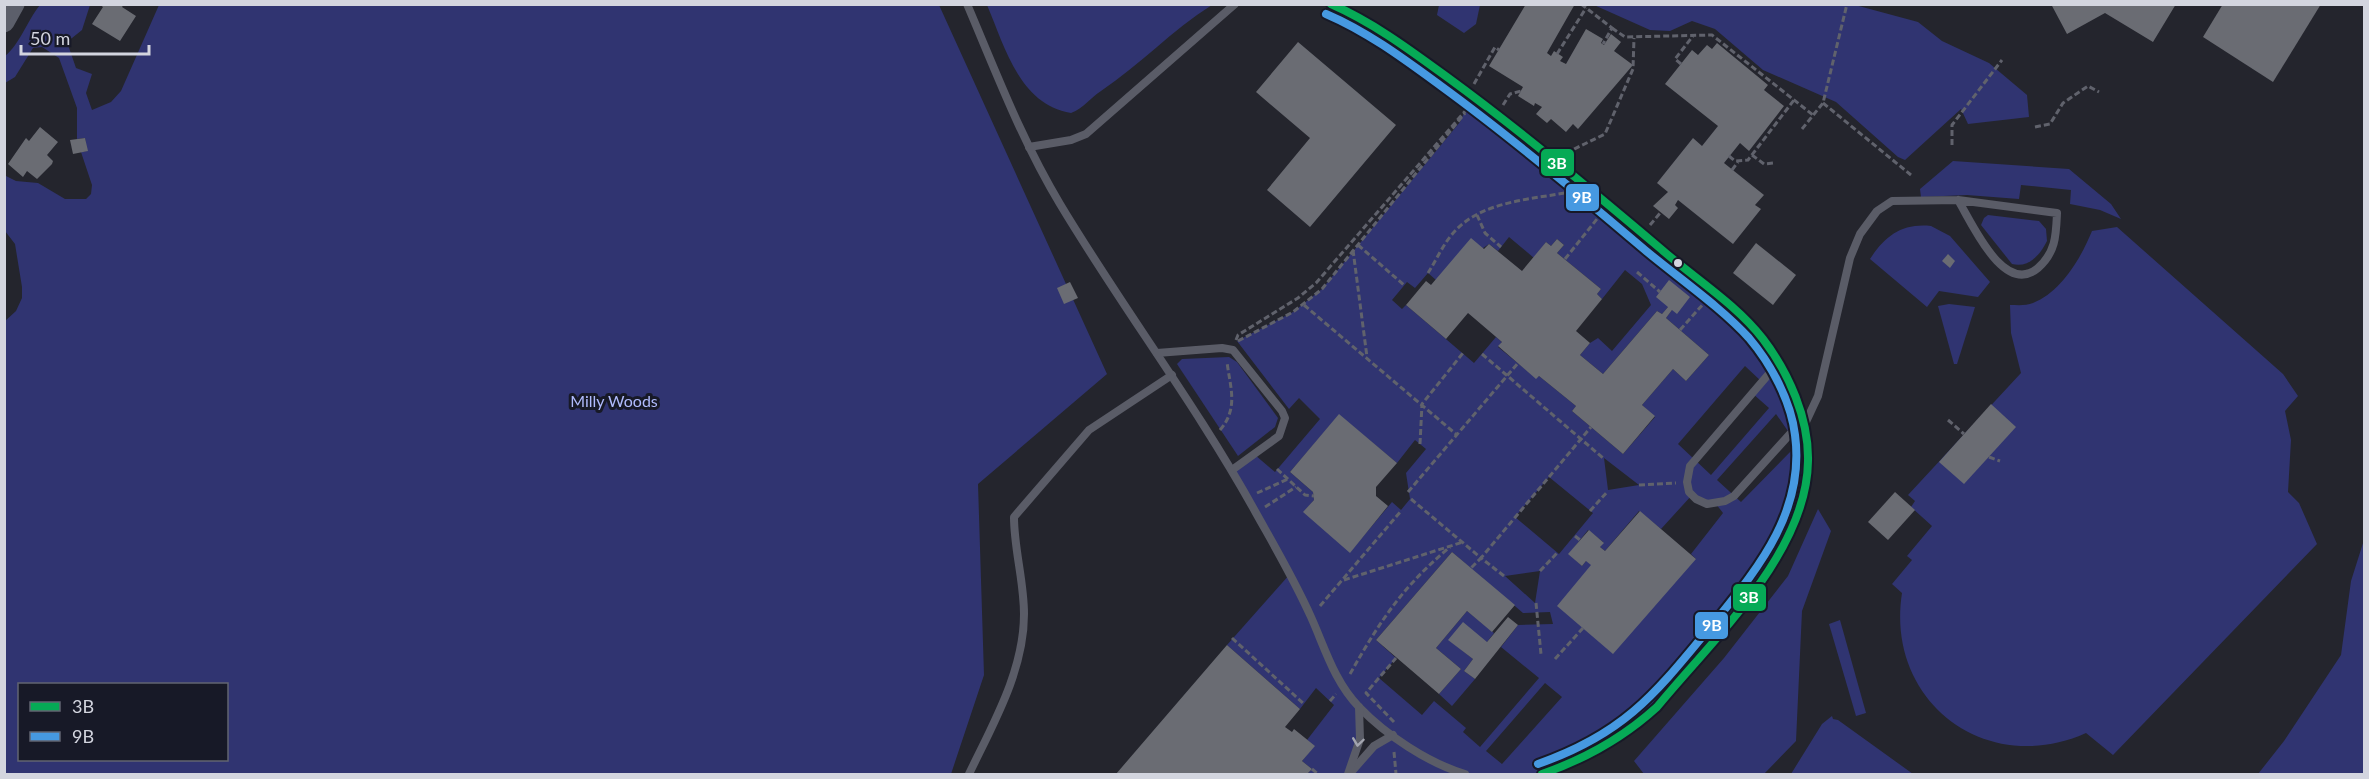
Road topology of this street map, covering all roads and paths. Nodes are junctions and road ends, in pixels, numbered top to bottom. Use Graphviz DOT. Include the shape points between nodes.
graph roads {
  1 [pos="14,4"];
  2 [pos="967,4"];
  3 [pos="1235,4"];
  4 [pos="1330,4"];
  5 [pos="1581,4"];
  6 [pos="1847,4"];
  7 [pos="1586,8"];
  8 [pos="4,21"];
  9 [pos="1612,28"];
  10 [pos="1693,36"];
  11 [pos="1634,37"];
  12 [pos="1603,44"];
  13 [pos="1499,50"];
  14 [pos="1557,54"];
  15 [pos="2002,60"];
  16 [pos="1681,64"];
  17 [pos="1521,91"];
  18 [pos="2099,92"];
  19 [pos="1472,95"];
  20 [pos="1507,98"];
  21 [pos="1794,100"];
  22 [pos="1822,104"];
  23 [pos="1467,109"];
  24 [pos="1813,115"];
  25 [pos="2035,127"];
  26 [pos="1802,129"];
  27 [pos="1952,145"];
  28 [pos="1029,147"];
  29 [pos="1752,155"];
  30 [pos="1729,156"];
  31 [pos="1553,159"];
  32 [pos="1739,160"];
  33 [pos="1774,163"];
  34 [pos="1732,170"];
  35 [pos="1911,175"];
  36 [pos="1580,182"];
  37 [pos="1958,200"];
  38 [pos="1609,205"];
  39 [pos="1661,212"];
  40 [pos="1477,216"];
  41 [pos="1643,234"];
  42 [pos="1357,245"];
  43 [pos="1501,247"];
  44 [pos="1353,250"];
  45 [pos="1564,259"];
  46 [pos="1637,272"];
  47 [pos="1428,273"];
  48 [pos="1404,285"];
  49 [pos="1660,292"];
  50 [pos="1713,293"];
  51 [pos="1304,305"];
  52 [pos="1680,330"];
  53 [pos="1236,341"];
  54 [pos="1230,350"];
  55 [pos="1157,353"];
  56 [pos="1463,353"];
  57 [pos="1482,354"];
  58 [pos="1367,358"];
  59 [pos="1779,362"];
  60 [pos="1518,363"];
  61 [pos="1172,375"];
  62 [pos="1507,376"];
  63 [pos="1422,404"];
  64 [pos="1948,420"];
  65 [pos="1804,426"];
  66 [pos="1591,427"];
  67 [pos="1964,434"];
  68 [pos="1457,435"];
  69 [pos="1212,437"];
  70 [pos="1581,439"];
  71 [pos="1420,444"];
  72 [pos="1989,457"];
  73 [pos="1603,458"];
  74 [pos="2000,461"];
  75 [pos="1277,469"];
  76 [pos="1232,470"];
  77 [pos="1288,479"];
  78 [pos="1687,482"];
  79 [pos="1639,485"];
  80 [pos="1296,487"];
  81 [pos="1608,491"];
  82 [pos="1408,492"];
  83 [pos="1314,496"];
  84 [pos="1247,497"];
  85 [pos="1411,499"];
  86 [pos="1401,511"];
  87 [pos="1590,511"];
  88 [pos="1257,514"];
  89 [pos="1575,536"];
  90 [pos="1580,540"];
  91 [pos="1463,542"];
  92 [pos="1450,547"];
  93 [pos="1557,552"];
  94 [pos="1481,558"];
  95 [pos="1471,568"];
  96 [pos="1540,571"];
  97 [pos="1504,576"];
  98 [pos="1342,580"];
  99 [pos="1536,603"];
  100 [pos="1311,617"];
  101 [pos="1583,628"];
  102 [pos="1232,638"];
  103 [pos="1541,654"];
  104 [pos="1396,658"];
  105 [pos="1555,659"];
  106 [pos="1343,687"];
  107 [pos="1329,701"];
  108 [pos="1304,704"];
  109 [pos="1359,707"];
  110 [pos="1393,735"];
  111 [pos="1312,769"];
  112 [pos="969,774"];
  113 [pos="1318,774"];
  114 [pos="1349,774"];
  115 [pos="1396,774"];
  116 [pos="1465,774"];
  117 [pos="1542,774"];
  1 -- 8 [label="main road"];
  2 -- 28 [label="lane"];
  3 -- 28 [label="lane" via="1086,134"];
  4 -- 19 [label="lane" via="1375,26"];
  5 -- 7 [label="path"];
  6 -- 22 [label="path"];
  7 -- 9 [label="path"];
  7 -- 14 [label="path"];
  9 -- 11 [label="path" via="1625,38"];
  9 -- 12 [label="path"];
  10 -- 11 [label="path"];
  10 -- 16 [label="path" via="1675,59"];
  10 -- 21 [label="path" via="1712,35"];
  11 -- 31 [label="path" via="1633,69 1605,134"];
  13 -- 19 [label="path" via="1495,47 1474,83"];
  15 -- 27 [label="path" via="1952,125"];
  17 -- 20 [label="path" via="1514,91"];
  18 -- 25 [label="path" via="2088,86 2063,103 2050,124"];
  19 -- 23 [label="path"];
  19 -- 31 [label="lane"];
  21 -- 24 [label="path"];
  21 -- 29 [label="path"];
  22 -- 24 [label="path"];
  22 -- 35 [label="path"];
  23 -- 42 [label="path"];
  23 -- 53 [label="path" via="1316,283 1238,335"];
  24 -- 26 [label="path"];
  28 -- 55 [label="lane" via="1064,210"];
  29 -- 32 [label="path" via="1748,160"];
  29 -- 33 [label="path" via="1764,164"];
  30 -- 32 [label="path"];
  31 -- 36 [label="lane"];
  32 -- 34 [label="path"];
  36 -- 38 [label="lane"];
  36 -- 40 [label="path" via="1570,192 1510,203"];
  37 -- 37 [label="lane" via="2057,213 2051,255 2032,273 2010,272 1993,256"];
  37 -- 65 [label="lane" via="1892,201 1869,219 1850,258 1818,396"];
  38 -- 41 [label="lane"];
  38 -- 45 [label="path"];
  39 -- 41 [label="path"];
  40 -- 43 [label="path" via="1485,233"];
  40 -- 47 [label="path" via="1456,230"];
  41 -- 50 [label="lane"];
  42 -- 44 [label="path"];
  42 -- 48 [label="path"];
  44 -- 51 [label="path"];
  44 -- 58 [label="path"];
  46 -- 49 [label="path"];
  50 -- 52 [label="path"];
  50 -- 59 [label="lane" via="1762,336"];
  51 -- 53 [label="path"];
  51 -- 58 [label="path"];
  53 -- 54 [label="path"];
  54 -- 55 [label="lane"];
  54 -- 69 [label="path" via="1227,360 1233,398 1226,423"];
  54 -- 76 [label="lane" via="1240,355 1285,418 1279,436"];
  55 -- 61 [label="lane"];
  56 -- 63 [label="path"];
  57 -- 62 [label="path"];
  58 -- 63 [label="path"];
  59 -- 65 [label="lane"];
  59 -- 78 [label="lane" via="1694,459"];
  60 -- 62 [label="path"];
  61 -- 69 [label="lane"];
  61 -- 112 [label="lane" via="1089,430 1014,517 1024,614 1021,647 998,717"];
  62 -- 68 [label="path"];
  62 -- 70 [label="path"];
  63 -- 68 [label="path"];
  63 -- 71 [label="path"];
  64 -- 67 [label="path"];
  65 -- 78 [label="lane" via="1790,434 1725,501 1707,504 1696,499"];
  65 -- 117 [label="lane" via="1808,471 1804,495 1788,541 1756,589 1639,724 1591,753"];
  66 -- 70 [label="path"];
  68 -- 82 [label="path"];
  69 -- 76 [label="lane"];
  70 -- 73 [label="path"];
  70 -- 94 [label="path"];
  72 -- 74 [label="path"];
  75 -- 77 [label="path"];
  76 -- 84 [label="lane"];
  77 -- 80 [label="path"];
  77 -- 84 [label="path"];
  78 -- 79 [label="path"];
  80 -- 83 [label="path" via="1305,495"];
  80 -- 88 [label="path"];
  81 -- 87 [label="path"];
  84 -- 88 [label="lane"];
  85 -- 91 [label="path"];
  86 -- 98 [label="path"];
  88 -- 100 [label="lane"];
  89 -- 90 [label="path"];
  91 -- 92 [label="path"];
  91 -- 94 [label="path"];
  92 -- 98 [label="path"];
  92 -- 106 [label="path" via="1392,603"];
  93 -- 96 [label="path"];
  94 -- 95 [label="path"];
  94 -- 97 [label="path"];
  98 -- 100 [label="path"];
  99 -- 103 [label="path"];
  100 -- 106 [label="lane"];
  101 -- 105 [label="path"];
  102 -- 108 [label="path"];
  104 -- 110 [label="path" via="1366,693 1395,720"];
  106 -- 107 [label="path"];
  106 -- 109 [label="lane"];
  109 -- 110 [label="lane"];
  109 -- 114 [label="lane, one-way" via="1360,739"];
  110 -- 114 [label="lane" via="1374,746"];
  110 -- 115 [label="path"];
  110 -- 116 [label="lane"];
  111 -- 113 [label="path"];
}
